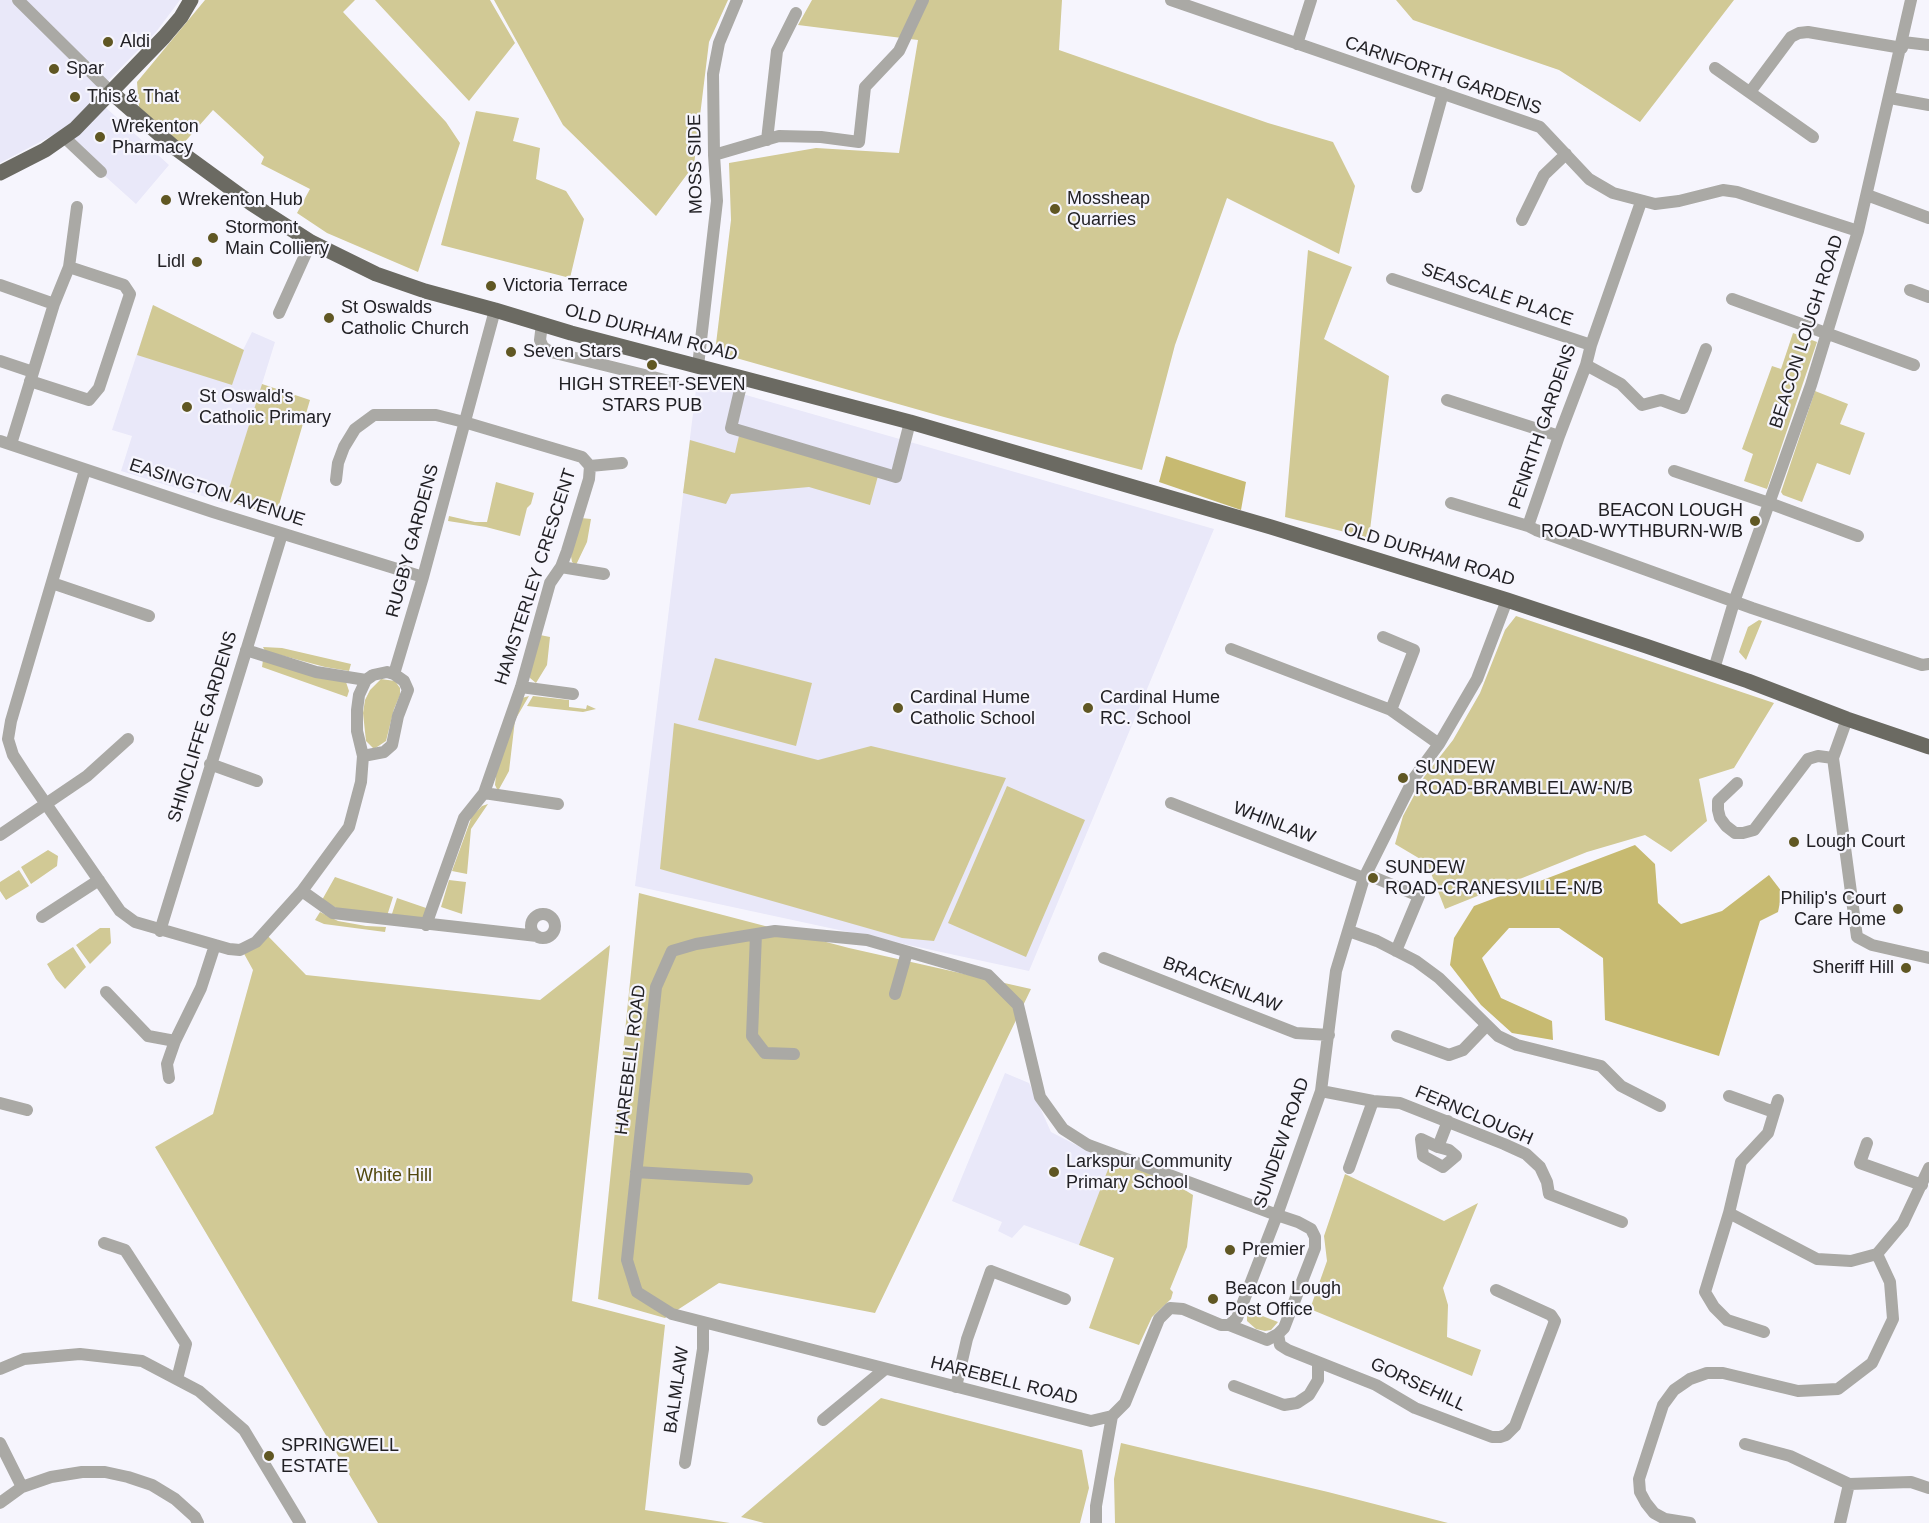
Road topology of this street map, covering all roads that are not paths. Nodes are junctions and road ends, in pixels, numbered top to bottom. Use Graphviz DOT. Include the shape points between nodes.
graph roads {
  1 [pos="18,0"];
  2 [pos="191,0"];
  3 [pos="737,0"];
  4 [pos="923,0"];
  5 [pos="1171,0"];
  6 [pos="1311,0"];
  7 [pos="1911,0"];
  8 [pos="796,13"];
  9 [pos="1297,44"];
  10 [pos="1902,45"];
  11 [pos="1929,45"];
  12 [pos="1715,68"];
  13 [pos="1750,92"];
  14 [pos="112,93"];
  15 [pos="1443,93"];
  16 [pos="1890,98"];
  17 [pos="1929,105"];
  18 [pos="64,137"];
  19 [pos="1813,137"];
  20 [pos="767,140"];
  21 [pos="1566,154"];
  22 [pos="714,155"];
  23 [pos="101,172"];
  24 [pos="0,173"];
  25 [pos="1417,187"];
  26 [pos="1867,195"];
  27 [pos="1641,202"];
  28 [pos="77,207"];
  29 [pos="1929,218"];
  30 [pos="1522,220"];
  31 [pos="1858,231"];
  32 [pos="311,242"];
  33 [pos="69,267"];
  34 [pos="1392,279"];
  35 [pos="0,285"];
  36 [pos="1910,290"];
  37 [pos="1929,297"];
  38 [pos="1732,299"];
  39 [pos="54,304"];
  40 [pos="495,310"];
  41 [pos="279,314"];
  42 [pos="542,324"];
  43 [pos="1827,334"];
  44 [pos="1591,345"];
  45 [pos="1706,349"];
  46 [pos="0,361"];
  47 [pos="1914,364"];
  48 [pos="1586,365"];
  49 [pos="698,366"];
  50 [pos="32,376"];
  51 [pos="743,377"];
  52 [pos="673,382"];
  53 [pos="1447,400"];
  54 [pos="464,422"];
  55 [pos="910,422"];
  56 [pos="1559,436"];
  57 [pos="6,442"];
  58 [pos="622,463"];
  59 [pos="590,466"];
  60 [pos="85,470"];
  61 [pos="1674,471"];
  62 [pos="336,480"];
  63 [pos="1451,503"];
  64 [pos="1769,503"];
  65 [pos="1528,526"];
  66 [pos="282,534"];
  67 [pos="1858,536"];
  68 [pos="561,567"];
  69 [pos="604,573"];
  70 [pos="423,577"];
  71 [pos="52,583"];
  72 [pos="1507,600"];
  73 [pos="1734,602"];
  74 [pos="149,616"];
  75 [pos="1383,638"];
  76 [pos="1231,649"];
  77 [pos="246,650"];
  78 [pos="1929,664"];
  79 [pos="1714,669"];
  80 [pos="394,674"];
  81 [pos="366,680"];
  82 [pos="520,687"];
  83 [pos="573,694"];
  84 [pos="1391,710"];
  85 [pos="1847,719"];
  86 [pos="4,731"];
  87 [pos="128,739"];
  88 [pos="1439,744"];
  89 [pos="1929,747"];
  90 [pos="363,756"];
  91 [pos="1833,758"];
  92 [pos="210,764"];
  93 [pos="257,781"];
  94 [pos="1737,783"];
  95 [pos="484,793"];
  96 [pos="1171,803"];
  97 [pos="47,804"];
  98 [pos="558,804"];
  99 [pos="0,835"];
  100 [pos="1365,876"];
  101 [pos="99,880"];
  102 [pos="302,891"];
  103 [pos="42,917"];
  104 [pos="426,925"];
  105 [pos="160,931"];
  106 [pos="1348,931"];
  107 [pos="756,934"];
  108 [pos="537,936"];
  109 [pos="215,945"];
  110 [pos="1396,951"];
  111 [pos="907,952"];
  112 [pos="1104,958"];
  113 [pos="1929,958"];
  114 [pos="106,992"];
  115 [pos="895,994"];
  116 [pos="1487,1025"];
  117 [pos="1329,1035"];
  118 [pos="1396,1036"];
  119 [pos="176,1041"];
  120 [pos="794,1054"];
  121 [pos="169,1078"];
  122 [pos="1321,1090"];
  123 [pos="1729,1096"];
  124 [pos="1373,1101"];
  125 [pos="0,1103"];
  126 [pos="1660,1106"];
  127 [pos="27,1110"];
  128 [pos="1448,1120"];
  129 [pos="1867,1143"];
  130 [pos="1438,1147"];
  131 [pos="1349,1168"];
  132 [pos="1929,1168"];
  133 [pos="636,1172"];
  134 [pos="747,1179"];
  135 [pos="1922,1185"];
  136 [pos="1729,1213"];
  137 [pos="1277,1215"];
  138 [pos="1622,1222"];
  139 [pos="104,1243"];
  140 [pos="1877,1254"];
  141 [pos="1496,1290"];
  142 [pos="1065,1299"];
  143 [pos="703,1322"];
  144 [pos="1229,1325"];
  145 [pos="1764,1332"];
  146 [pos="1278,1334"];
  147 [pos="1318,1362"];
  148 [pos="0,1369"];
  149 [pos="885,1369"];
  150 [pos="177,1379"];
  151 [pos="1234,1386"];
  152 [pos="956,1387"];
  153 [pos="1112,1416"];
  154 [pos="823,1420"];
  155 [pos="0,1443"];
  156 [pos="1745,1444"];
  157 [pos="685,1463"];
  158 [pos="1849,1484"];
  159 [pos="22,1486"];
  160 [pos="1929,1488"];
  161 [pos="0,1503"];
  162 [pos="198,1523"];
  163 [pos="300,1523"];
  164 [pos="1096,1523"];
  165 [pos="1690,1523"];
  166 [pos="1840,1523"];
  1 -- 14 [label="street"];
  2 -- 14 [label="main road" via="170,30"];
  3 -- 22 [label="street, MOSS SIDE" via="719,43 713,74"];
  4 -- 20 [label="street" via="899,51 865,87 860,142 779,136"];
  5 -- 9 [label="street, CARNFORTH GARDENS"];
  6 -- 9 [label="street"];
  7 -- 10 [label="street, BEACON LOUGH ROAD"];
  8 -- 20 [label="street" via="777,51"];
  9 -- 15 [label="street, CARNFORTH GARDENS"];
  10 -- 11 [label="street"];
  10 -- 13 [label="street" via="1799,33"];
  10 -- 16 [label="street, BEACON LOUGH ROAD"];
  12 -- 13 [label="street"];
  13 -- 19 [label="street"];
  14 -- 18 [label="main road"];
  14 -- 32 [label="main road, OLD DURHAM ROAD" via="216,179"];
  15 -- 21 [label="street, CARNFORTH GARDENS" via="1540,127"];
  15 -- 25 [label="street"];
  16 -- 17 [label="street"];
  16 -- 26 [label="street, BEACON LOUGH ROAD"];
  18 -- 23 [label="street"];
  18 -- 24 [label="main road"];
  20 -- 22 [label="street"];
  21 -- 27 [label="street, CARNFORTH GARDENS" via="1598,185"];
  21 -- 30 [label="street" via="1544,176"];
  22 -- 49 [label="street, MOSS SIDE" via="717,201"];
  26 -- 29 [label="street"];
  26 -- 31 [label="street, BEACON LOUGH ROAD"];
  27 -- 31 [label="street, CARNFORTH GARDENS" via="1679,201 1724,190"];
  27 -- 44 [label="street, PENRITH GARDENS"];
  28 -- 33 [label="street"];
  31 -- 43 [label="street, BEACON LOUGH ROAD"];
  32 -- 40 [label="main road, OLD DURHAM ROAD" via="376,274"];
  32 -- 41 [label="street"];
  33 -- 39 [label="street"];
  33 -- 50 [label="street" via="124,285 130,294 99,388 89,400"];
  34 -- 44 [label="street, SEASCALE PLACE"];
  35 -- 39 [label="street"];
  36 -- 37 [label="street"];
  38 -- 43 [label="street"];
  39 -- 50 [label="street"];
  40 -- 42 [label="main road, OLD DURHAM ROAD"];
  40 -- 54 [label="street, RUGBY GARDENS"];
  42 -- 49 [label="main road, OLD DURHAM ROAD"];
  42 -- 52 [label="street" via="540,340 551,352"];
  43 -- 47 [label="street"];
  43 -- 64 [label="street, BEACON LOUGH ROAD"];
  44 -- 48 [label="street, PENRITH GARDENS"];
  45 -- 48 [label="street" via="1683,408 1661,400 1642,405 1621,384"];
  46 -- 50 [label="street"];
  48 -- 56 [label="street, PENRITH GARDENS"];
  49 -- 51 [label="main road, OLD DURHAM ROAD"];
  50 -- 57 [label="street"];
  51 -- 55 [label="main road, OLD DURHAM ROAD"];
  51 -- 55 [label="street, OLD DURHAM ROAD" via="731,428 896,477"];
  53 -- 56 [label="street"];
  54 -- 59 [label="street, HAMSTERLEY CRESCENT" via="582,457"];
  54 -- 62 [label="street, HAMSTERLEY CRESCENT" via="436,415 375,415 355,429 344,447"];
  54 -- 70 [label="street, RUGBY GARDENS"];
  55 -- 72 [label="main road, OLD DURHAM ROAD"];
  56 -- 65 [label="street, PENRITH GARDENS"];
  57 -- 60 [label="street, EASINGTON AVENUE"];
  58 -- 59 [label="street"];
  59 -- 68 [label="street, HAMSTERLEY CRESCENT"];
  60 -- 66 [label="street, EASINGTON AVENUE"];
  60 -- 71 [label="street"];
  61 -- 64 [label="street"];
  63 -- 65 [label="street"];
  64 -- 67 [label="street"];
  64 -- 73 [label="street, BEACON LOUGH ROAD"];
  65 -- 73 [label="street, PENRITH GARDENS"];
  66 -- 70 [label="street, EASINGTON AVENUE"];
  66 -- 77 [label="street, SHINCLIFFE GARDENS"];
  68 -- 69 [label="street"];
  68 -- 82 [label="street, HAMSTERLEY CRESCENT" via="550,583"];
  70 -- 80 [label="street, RUGBY GARDENS"];
  71 -- 74 [label="street"];
  71 -- 86 [label="street"];
  72 -- 79 [label="main road, OLD DURHAM ROAD"];
  72 -- 88 [label="street, SUNDEW ROAD" via="1477,679"];
  73 -- 78 [label="street, PENRITH GARDENS" via="1922,665"];
  73 -- 79 [label="street, BEACON LOUGH ROAD"];
  75 -- 84 [label="street" via="1414,650"];
  76 -- 84 [label="street"];
  77 -- 81 [label="street" via="303,669"];
  77 -- 92 [label="street, SHINCLIFFE GARDENS"];
  79 -- 85 [label="main road, OLD DURHAM ROAD"];
  80 -- 81 [label="street" via="379,673"];
  80 -- 90 [label="street" via="408,690 392,745 384,752"];
  81 -- 90 [label="street" via="357,710"];
  82 -- 83 [label="street"];
  82 -- 95 [label="street, HAMSTERLEY CRESCENT"];
  84 -- 88 [label="street"];
  85 -- 89 [label="main road, OLD DURHAM ROAD"];
  85 -- 91 [label="street"];
  86 -- 97 [label="street" via="13,755"];
  87 -- 97 [label="street" via="87,776"];
  88 -- 100 [label="street, SUNDEW ROAD" via="1414,778"];
  90 -- 102 [label="street" via="362,782 349,827"];
  91 -- 94 [label="street" via="1808,759 1754,830 1743,833 1735,833 1726,826 1718,810 1718,801"];
  91 -- 113 [label="street" via="1857,937 1872,945"];
  92 -- 93 [label="street"];
  92 -- 105 [label="street, SHINCLIFFE GARDENS"];
  95 -- 98 [label="street"];
  95 -- 104 [label="street, HAMSTERLEY CRESCENT" via="464,818"];
  96 -- 100 [label="street, WHINLAW"];
  97 -- 99 [label="street"];
  97 -- 101 [label="street"];
  100 -- 106 [label="street, SUNDEW ROAD"];
  100 -- 110 [label="street, WHINLAW" via="1419,896"];
  101 -- 103 [label="street"];
  101 -- 105 [label="street" via="120,911 135,922"];
  102 -- 104 [label="street" via="333,914"];
  102 -- 109 [label="street" via="256,942 240,950"];
  104 -- 108 [label="street"];
  105 -- 109 [label="street"];
  106 -- 110 [label="street"];
  106 -- 117 [label="street, SUNDEW ROAD" via="1336,971"];
  107 -- 111 [label="street, HAREBELL ROAD" via="775,931 867,940"];
  107 -- 120 [label="street" via="752,1036 765,1053"];
  107 -- 133 [label="street, HAREBELL ROAD" via="672,951 656,987"];
  109 -- 119 [label="street" via="201,988"];
  110 -- 116 [label="street" via="1439,978"];
  111 -- 115 [label="street"];
  111 -- 137 [label="street, HAREBELL ROAD" via="988,975 1018,1005 1040,1097 1063,1129 1088,1145"];
  112 -- 117 [label="street, BRACKENLAW" via="1296,1033"];
  114 -- 119 [label="street" via="148,1036"];
  116 -- 118 [label="street" via="1463,1050 1449,1055"];
  116 -- 126 [label="street" via="1498,1036 1517,1045 1601,1066 1621,1086"];
  117 -- 122 [label="street, SUNDEW ROAD"];
  119 -- 121 [label="street" via="167,1064"];
  122 -- 124 [label="street, FERNCLOUGH"];
  122 -- 137 [label="street, SUNDEW ROAD"];
  123 -- 136 [label="street" via="1776,1106 1768,1133 1741,1162"];
  124 -- 128 [label="street, FERNCLOUGH" via="1400,1104"];
  124 -- 131 [label="street"];
  125 -- 127 [label="street"];
  128 -- 130 [label="street"];
  128 -- 138 [label="street, FERNCLOUGH" via="1526,1154 1540,1167 1549,1194"];
  129 -- 135 [label="street" via="1860,1163"];
  132 -- 135 [label="street"];
  133 -- 134 [label="street"];
  133 -- 143 [label="street, HAREBELL ROAD" via="627,1260 637,1292 672,1314"];
  135 -- 140 [label="street" via="1903,1223"];
  136 -- 140 [label="street" via="1817,1259 1851,1261"];
  136 -- 145 [label="street" via="1705,1292 1727,1320"];
  137 -- 144 [label="street, SUNDEW ROAD" via="1237,1318"];
  137 -- 146 [label="street, HAREBELL ROAD" via="1311,1229 1315,1237 1315,1248 1284,1328"];
  139 -- 150 [label="street" via="125,1250 186,1344"];
  140 -- 165 [label="street" via="1890,1282 1893,1319 1872,1363 1838,1389 1798,1391 1723,1373 1707,1373 1674,1390 1663,1405 1639,1479 1640,1492 1654,1513"];
  141 -- 147 [label="street, GORSEHILL" via="1551,1315 1555,1321 1515,1426 1506,1435 1492,1437 1415,1408 1376,1384"];
  142 -- 152 [label="street" via="992,1271 967,1339"];
  143 -- 149 [label="street, HAREBELL ROAD"];
  143 -- 157 [label="street, BALMLAW" via="703,1349"];
  144 -- 146 [label="street" via="1267,1340"];
  144 -- 153 [label="street" via="1170,1308 1159,1319 1125,1403"];
  146 -- 147 [label="street, GORSEHILL" via="1280,1345"];
  147 -- 151 [label="street" via="1318,1380 1309,1395 1297,1403 1284,1405"];
  148 -- 150 [label="street" via="24,1359 80,1354 142,1361"];
  149 -- 152 [label="street, HAREBELL ROAD"];
  149 -- 154 [label="street"];
  150 -- 163 [label="street" via="199,1391 244,1430"];
  152 -- 153 [label="street, HAREBELL ROAD" via="1091,1421"];
  153 -- 164 [label="street"];
  155 -- 159 [label="street"];
  156 -- 158 [label="street" via="1790,1456"];
  158 -- 160 [label="street" via="1911,1482"];
  158 -- 166 [label="street"];
  159 -- 161 [label="street"];
  159 -- 162 [label="street" via="51,1477 105,1472 152,1485 175,1499"];
}
